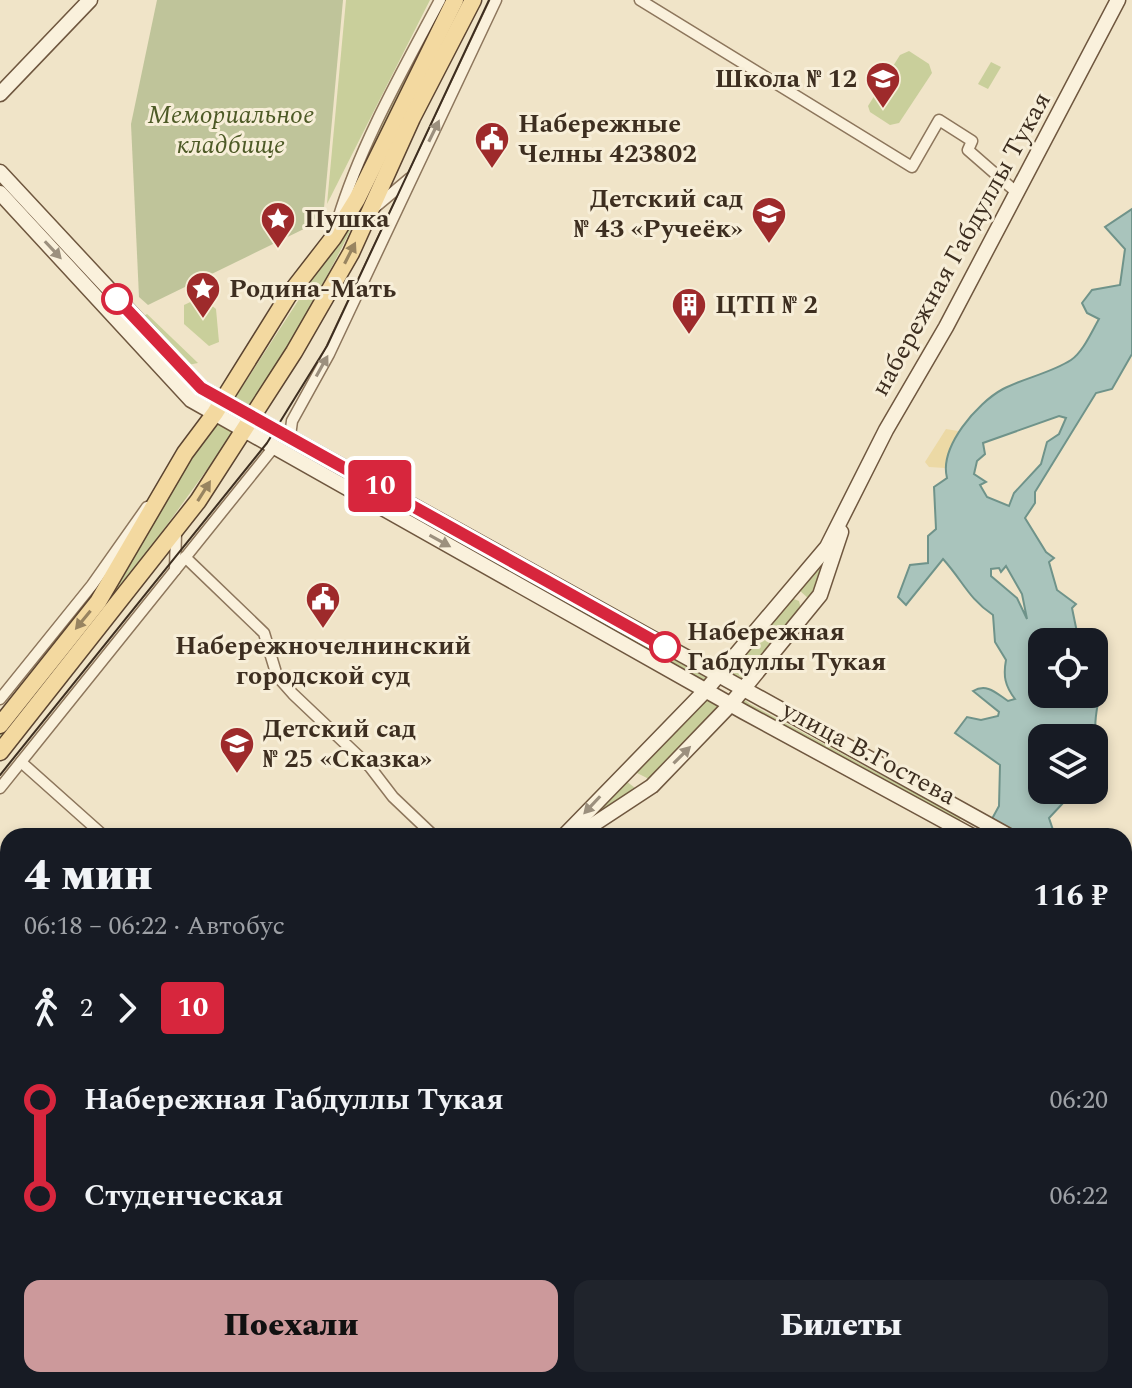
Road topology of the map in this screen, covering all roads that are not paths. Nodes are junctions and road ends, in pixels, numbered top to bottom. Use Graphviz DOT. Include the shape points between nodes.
graph roads {
  1 [pos="90,0"];
  2 [pos="440,0"];
  3 [pos="455,0"];
  4 [pos="473,0"];
  5 [pos="496,0"];
  6 [pos="640,0"];
  7 [pos="1118,0"];
  8 [pos="0,94"];
  9 [pos="0,172"];
  10 [pos="415,173"];
  11 [pos="1015,191"];
  12 [pos="0,193"];
  13 [pos="368,213"];
  14 [pos="333,238"];
  15 [pos="88,279"];
  16 [pos="219,407"];
  17 [pos="247,423"];
  18 [pos="290,436"];
  19 [pos="274,447"];
  20 [pos="160,494"];
  21 [pos="846,510"];
  22 [pos="176,530"];
  23 [pos="479,543"];
  24 [pos="185,557"];
  25 [pos="469,557"];
  26 [pos="175,570"];
  27 [pos="785,597"];
  28 [pos="804,617"];
  29 [pos="718,676"];
  30 [pos="743,689"];
  31 [pos="706,690"];
  32 [pos="0,699"];
  33 [pos="737,708"];
  34 [pos="0,725"];
  35 [pos="0,752"];
  36 [pos="635,760"];
  37 [pos="21,762"];
  38 [pos="652,786"];
  39 [pos="0,788"];
  40 [pos="95,828"];
  41 [pos="426,828"];
  42 [pos="571,828"];
  43 [pos="588,828"];
  44 [pos="958,828"];
  45 [pos="994,828"];
  1 -- 8 [label="main road"];
  2 -- 14 [label="street" via="346,193"];
  3 -- 14 [label="main road"];
  4 -- 13 [label="main road"];
  10 -- 5 [label="street, one-way"];
  6 -- 11 [label="street" via="912,167 939,120 972,141 968,150"];
  7 -- 11 [label="main road, набережная Габдуллы Тукая"];
  9 -- 15 [label="main road"];
  10 -- 13 [label="street"];
  18 -- 10 [label="street, one-way" via="292,421"];
  11 -- 21 [label="main road, набережная Габдуллы Тукая"];
  12 -- 15 [label="main road, one-way"];
  17 -- 13 [label="main road, one-way" via="344,266"];
  14 -- 16 [label="main road" via="288,296"];
  15 -- 16 [label="main road"];
  16 -- 17 [label="main road"];
  16 -- 20 [label="main road"];
  17 -- 18 [label="main road, улица В.Гостева"];
  17 -- 19 [label="main road, улица В.Гостева"];
  22 -- 17 [label="main road, one-way"];
  18 -- 23 [label="main road, улица В.Гостева"];
  19 -- 24 [label="street"];
  19 -- 25 [label="main road, улица В.Гостева, one-way"];
  20 -- 32 [label="street"];
  20 -- 34 [label="main road, one-way" via="98,602"];
  21 -- 27 [label="main road, набережная Габдуллы Тукая" via="827,547"];
  21 -- 28 [label="main road, набережная Габдуллы Тукая" via="825,584"];
  22 -- 26 [label="street"];
  22 -- 35 [label="main road"];
  23 -- 25 [label="main road" via="480,555"];
  23 -- 29 [label="main road, улица В.Гостева"];
  24 -- 26 [label="street"];
  24 -- 41 [label="street" via="264,633 277,676"];
  25 -- 31 [label="main road, улица В.Гостева"];
  26 -- 37 [label="street"];
  27 -- 28 [label="main road" via="796,593 805,598"];
  27 -- 29 [label="main road, набережная Габдуллы Тукая"];
  28 -- 30 [label="main road, набережная Габдуллы Тукая"];
  29 -- 30 [label="main road, улица В.Гостева"];
  29 -- 31 [label="main road, набережная Габдуллы Тукая"];
  30 -- 33 [label="main road, набережная Габдуллы Тукая"];
  30 -- 45 [label="main road, улица В.Гостева"];
  31 -- 33 [label="main road, улица В.Гостева"];
  31 -- 36 [label="main road, набережная Габдуллы Тукая"];
  38 -- 33 [label="main road, набережная Габдуллы Тукая, one-way"];
  33 -- 44 [label="main road, улица В.Гостева"];
  36 -- 38 [label="main road" via="632,779"];
  36 -- 42 [label="main road, набережная Габдуллы Тукая, one-way"];
  37 -- 39 [label="street"];
  37 -- 40 [label="street"];
  38 -- 43 [label="main road, набережная Габдуллы Тукая"];
}
